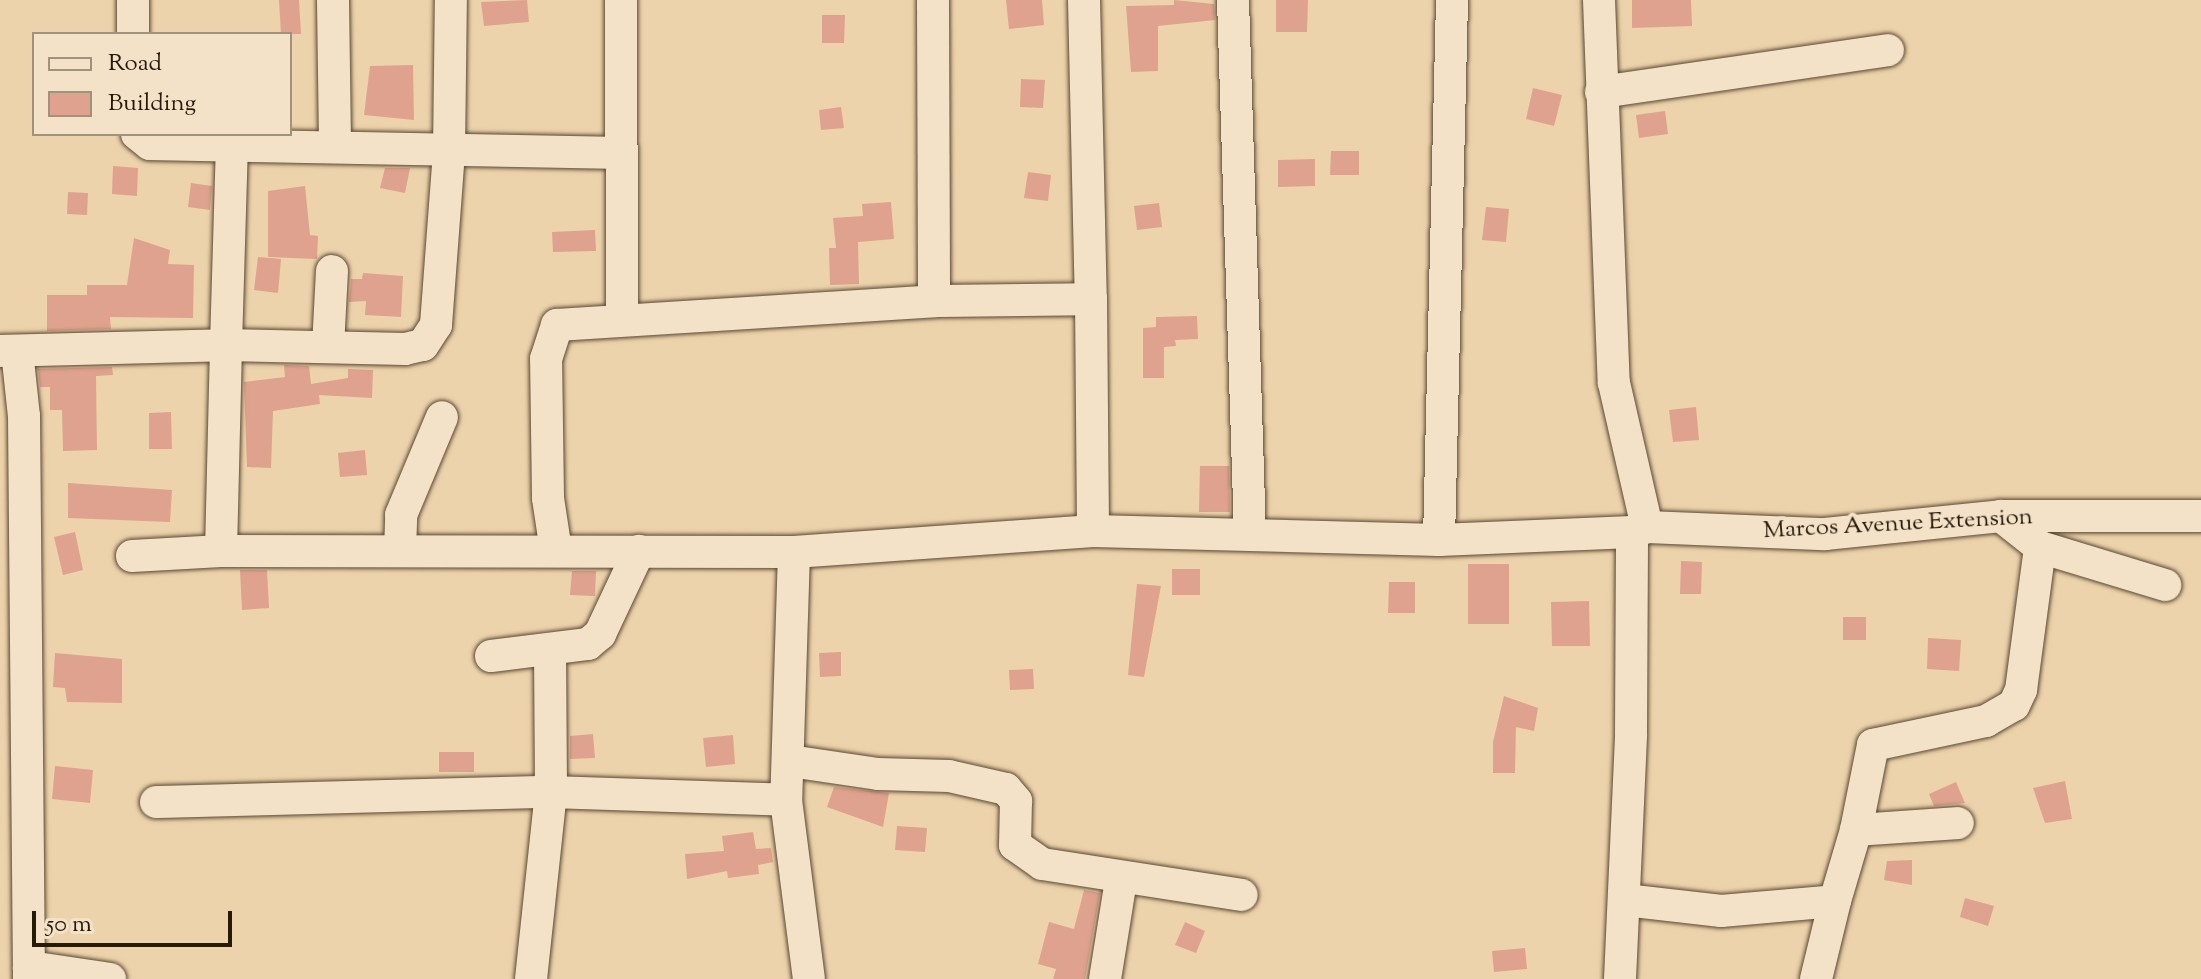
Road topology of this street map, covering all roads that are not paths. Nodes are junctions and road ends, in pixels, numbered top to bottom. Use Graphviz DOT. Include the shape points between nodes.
graph roads {
  1 [pos="133,0"];
  2 [pos="333,0"];
  3 [pos="451,0"];
  4 [pos="621,0"];
  5 [pos="933,0"];
  6 [pos="1084,0"];
  7 [pos="1233,0"];
  8 [pos="1452,0"];
  9 [pos="1599,0"];
  10 [pos="133,32"];
  11 [pos="1888,50"];
  12 [pos="1601,92"];
  13 [pos="140,136"];
  14 [pos="232,143"];
  15 [pos="335,145"];
  16 [pos="449,153"];
  17 [pos="620,153"];
  18 [pos="332,271"];
  19 [pos="1091,299"];
  20 [pos="934,301"];
  21 [pos="622,320"];
  22 [pos="226,345"];
  23 [pos="328,347"];
  24 [pos="9,351"];
  25 [pos="442,417"];
  26 [pos="2001,516"];
  27 [pos="2201,516"];
  28 [pos="1639,530"];
  29 [pos="1093,531"];
  30 [pos="1250,535"];
  31 [pos="1439,540"];
  32 [pos="2040,547"];
  33 [pos="221,551"];
  34 [pos="400,551"];
  35 [pos="556,551"];
  36 [pos="639,551"];
  37 [pos="794,552"];
  38 [pos="132,556"];
  39 [pos="2165,585"];
  40 [pos="550,651"];
  41 [pos="491,656"];
  42 [pos="790,761"];
  43 [pos="551,792"];
  44 [pos="786,800"];
  45 [pos="156,802"];
  46 [pos="1958,823"];
  47 [pos="1856,830"];
  48 [pos="1121,880"];
  49 [pos="1242,895"];
  50 [pos="1625,900"];
  51 [pos="1835,901"];
  52 [pos="29,973"];
  53 [pos="110,979"];
  54 [pos="531,979"];
  55 [pos="809,979"];
  56 [pos="1105,979"];
  57 [pos="1620,979"];
  58 [pos="1816,979"];
  1 -- 10 [label="street"];
  2 -- 15 [label="street"];
  3 -- 16 [label="street"];
  4 -- 17 [label="street"];
  5 -- 20 [label="street"];
  6 -- 19 [label="street"];
  7 -- 30 [label="street"];
  8 -- 31 [label="street"];
  9 -- 12 [label="street"];
  11 -- 12 [label="street"];
  12 -- 28 [label="street" via="1614,383"];
  13 -- 14 [label="street" via="150,144"];
  14 -- 15 [label="street"];
  14 -- 22 [label="street"];
  15 -- 16 [label="street"];
  16 -- 17 [label="street"];
  16 -- 23 [label="street" via="431,336 405,349"];
  17 -- 21 [label="street"];
  18 -- 23 [label="street"];
  19 -- 20 [label="street"];
  19 -- 29 [label="street"];
  20 -- 21 [label="street"];
  21 -- 35 [label="street" via="557,325 548,341 548,498"];
  22 -- 23 [label="street"];
  22 -- 24 [label="street"];
  22 -- 33 [label="street"];
  24 -- 52 [label="street" via="24,416"];
  25 -- 34 [label="street" via="401,515"];
  26 -- 27 [label="street, Marcos Avenue Extension"];
  26 -- 28 [label="street, Marcos Avenue Extension" via="1825,534"];
  26 -- 32 [label="street"];
  28 -- 31 [label="street, Marcos Avenue Extension"];
  28 -- 50 [label="street"];
  29 -- 30 [label="street, Marcos Avenue Extension"];
  29 -- 37 [label="street, Marcos Avenue Extension"];
  30 -- 31 [label="street, Marcos Avenue Extension"];
  32 -- 39 [label="street"];
  32 -- 47 [label="street" via="2027,667 2014,705 1986,721 1873,745"];
  33 -- 34 [label="street, Marcos Avenue Extension"];
  33 -- 38 [label="street, Marcos Avenue Extension"];
  34 -- 35 [label="street, Marcos Avenue Extension"];
  35 -- 36 [label="street, Marcos Avenue Extension"];
  36 -- 37 [label="street, Marcos Avenue Extension"];
  36 -- 40 [label="street" via="600,634 588,644"];
  37 -- 42 [label="street"];
  40 -- 41 [label="street"];
  40 -- 43 [label="street"];
  42 -- 44 [label="street"];
  42 -- 48 [label="street" via="878,774 949,776 1006,789 1016,801 1013,836 1023,852 1057,869"];
  43 -- 44 [label="street"];
  43 -- 45 [label="street"];
  43 -- 54 [label="street"];
  44 -- 55 [label="street"];
  46 -- 47 [label="street"];
  47 -- 51 [label="street"];
  48 -- 49 [label="street"];
  48 -- 56 [label="street"];
  50 -- 51 [label="street" via="1721,911"];
  50 -- 57 [label="street"];
  51 -- 58 [label="street"];
  52 -- 53 [label="street"];
}
